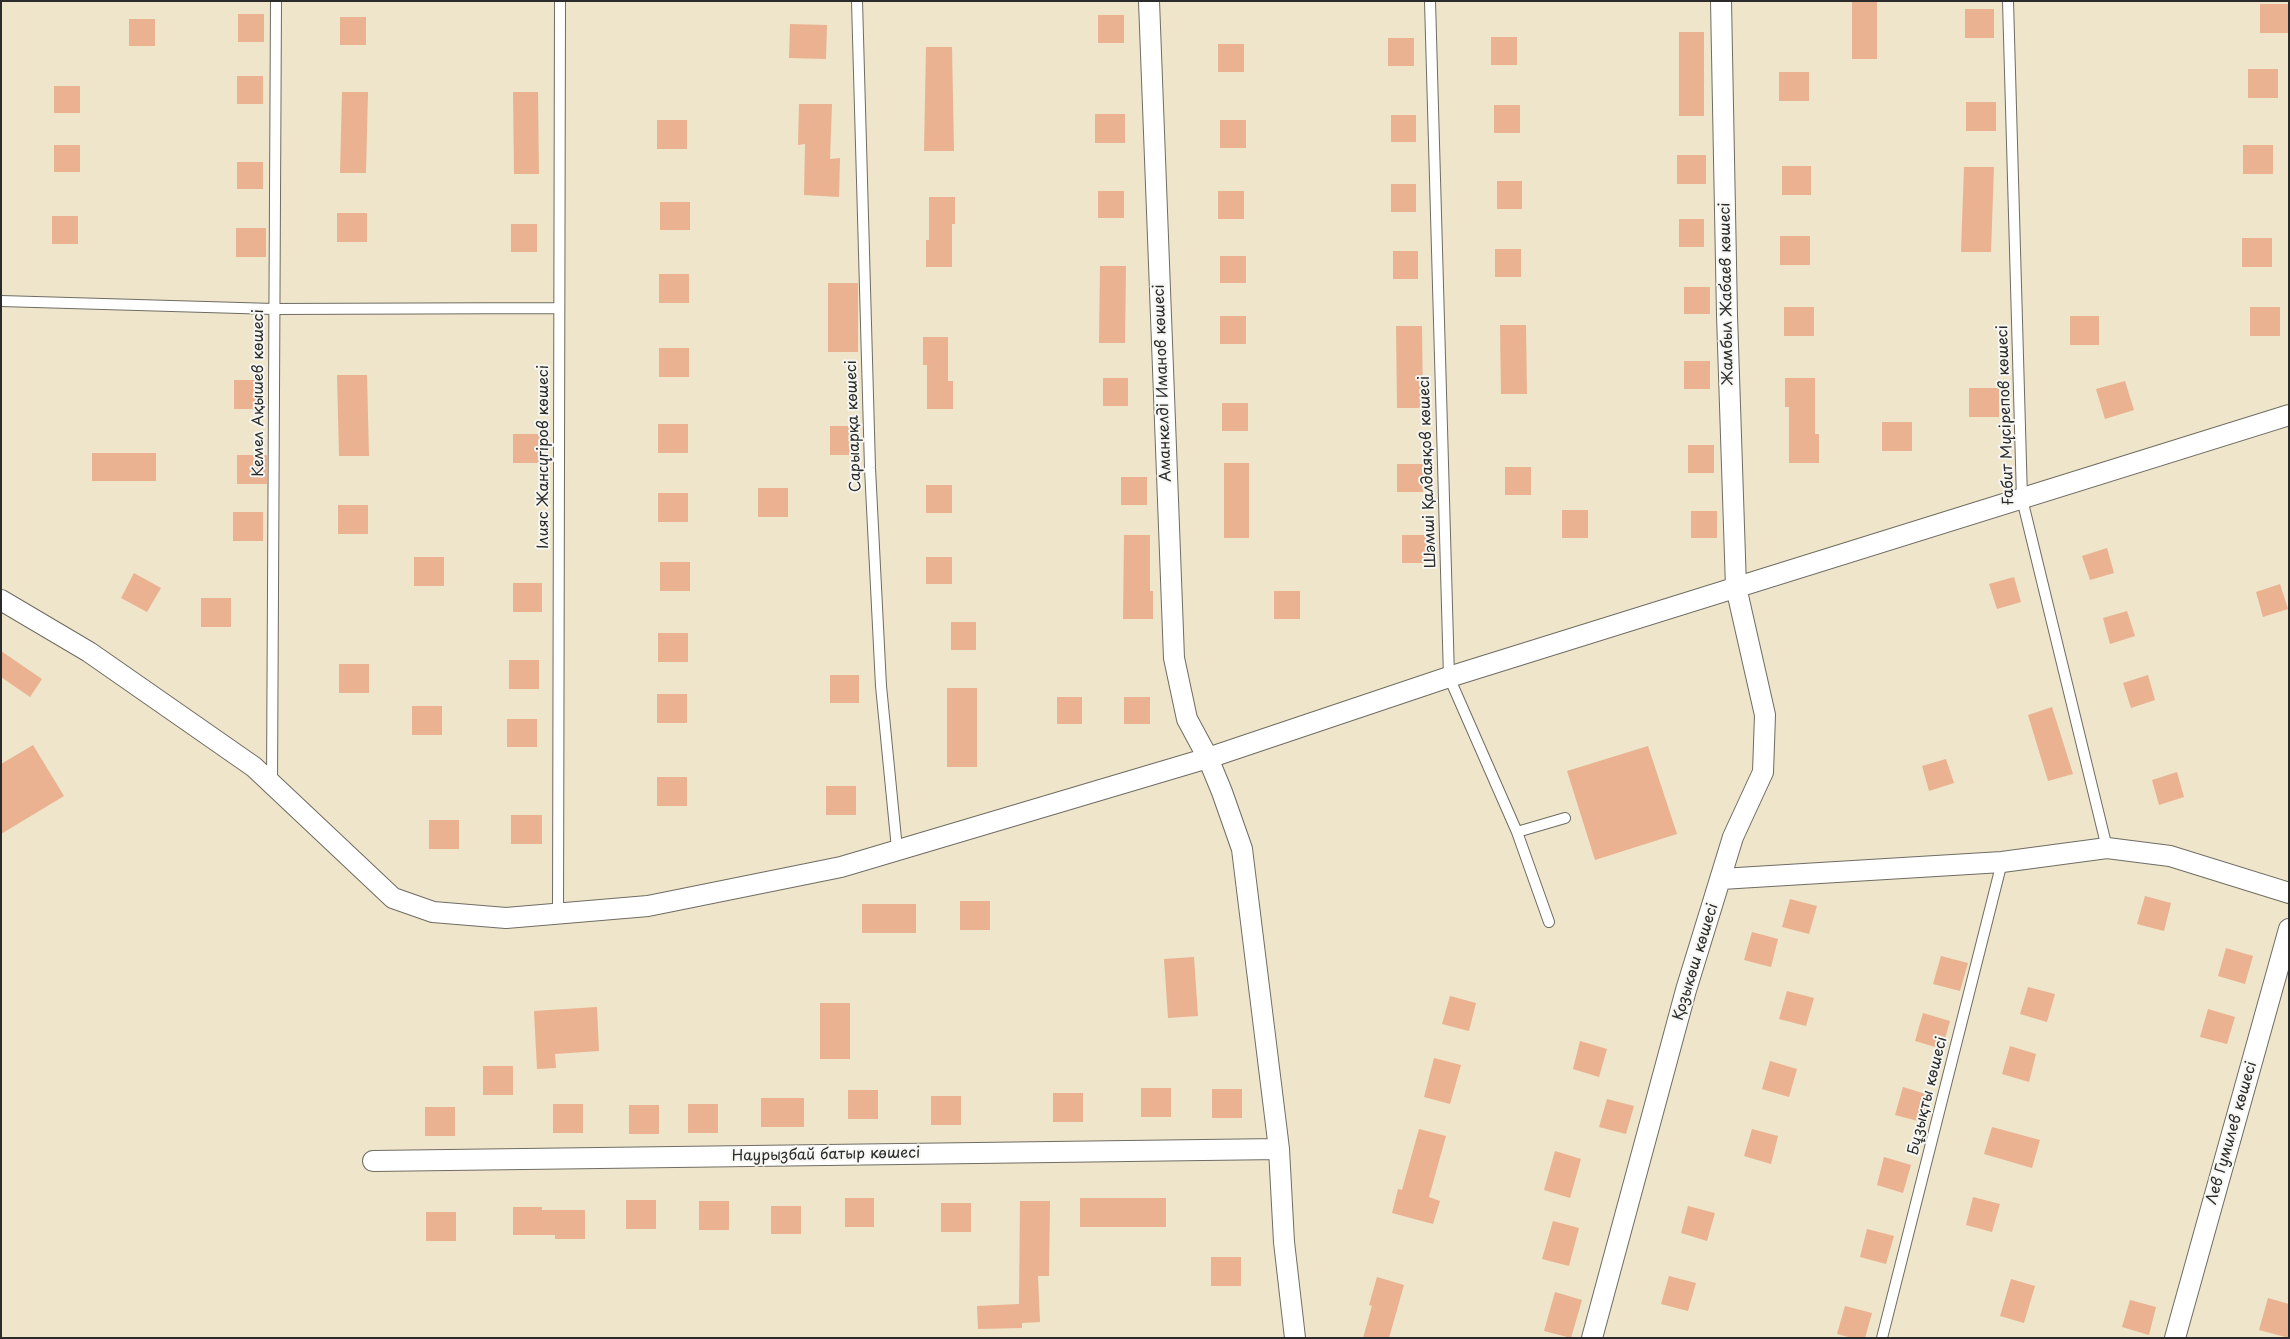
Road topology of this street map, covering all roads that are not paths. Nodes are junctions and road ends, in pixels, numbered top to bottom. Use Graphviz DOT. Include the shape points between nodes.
graph roads {
  1 [pos="276,1"];
  2 [pos="560,1"];
  3 [pos="857,1"];
  4 [pos="1149,1"];
  5 [pos="1430,1"];
  6 [pos="1721,1"];
  7 [pos="2008,1"];
  8 [pos="1,301"];
  9 [pos="559,308"];
  10 [pos="274,309"];
  11 [pos="2289,415"];
  12 [pos="2022,499"];
  13 [pos="1736,587"];
  14 [pos="1,600"];
  15 [pos="1449,677"];
  16 [pos="1208,758"];
  17 [pos="272,784"];
  18 [pos="1565,818"];
  19 [pos="1517,832"];
  20 [pos="2108,848"];
  21 [pos="897,849"];
  22 [pos="2002,862"];
  23 [pos="1721,879"];
  24 [pos="2289,893"];
  25 [pos="558,914"];
  26 [pos="1549,922"];
  27 [pos="2289,928"];
  28 [pos="1279,1148"];
  29 [pos="373,1161"];
  30 [pos="1295,1338"];
  31 [pos="1592,1338"];
  32 [pos="1882,1338"];
  33 [pos="2175,1338"];
  1 -- 10 [label="lane, Кемел Ақышев көшесі"];
  2 -- 9 [label="lane, Ілияс Жансүгіров көшесі"];
  3 -- 21 [label="lane, Сарыарқа көшесі" via="870,468 881,686"];
  4 -- 16 [label="street, Аманкелді Иманов көшесі" via="1174,658 1187,719"];
  5 -- 15 [label="lane, Шәмші Қалдаяқов көшесі"];
  6 -- 13 [label="street, Жамбыл Жабаев көшесі"];
  7 -- 12 [label="lane, Ғабит Мүсірепов көшесі"];
  8 -- 10 [label="lane"];
  9 -- 10 [label="lane"];
  9 -- 25 [label="lane, Ілияс Жансүгіров көшесі"];
  10 -- 17 [label="lane, Кемел Ақышев көшесі"];
  11 -- 12 [label="street"];
  12 -- 13 [label="street"];
  12 -- 20 [label="lane, Ғабит Мүсірепов көшесі"];
  13 -- 15 [label="street"];
  13 -- 23 [label="street, Қозыкөш көшесі" via="1765,715 1763,772 1733,837"];
  14 -- 17 [label="street" via="89,652 254,767"];
  15 -- 16 [label="street"];
  15 -- 19 [label="lane, Шәмші Қалдаяқов көшесі"];
  16 -- 21 [label="street"];
  16 -- 28 [label="street, Аманкелді Иманов көшесі" via="1242,849"];
  17 -- 25 [label="street" via="393,898 433,912 506,918"];
  18 -- 19 [label="lane"];
  19 -- 26 [label="lane, Шәмші Қалдаяқов көшесі"];
  20 -- 22 [label="street"];
  20 -- 24 [label="street" via="2170,856"];
  21 -- 25 [label="street" via="841,867 648,906"];
  22 -- 23 [label="street"];
  22 -- 32 [label="lane, Бұзықты көшесі"];
  23 -- 31 [label="street, Қозыкөш көшесі" via="1686,990"];
  27 -- 33 [label="street, Лев Гумилев көшесі"];
  28 -- 29 [label="street, Наурызбай батыр көшесі"];
  28 -- 30 [label="street, Аманкелді Иманов көшесі" via="1284,1242"];
}
